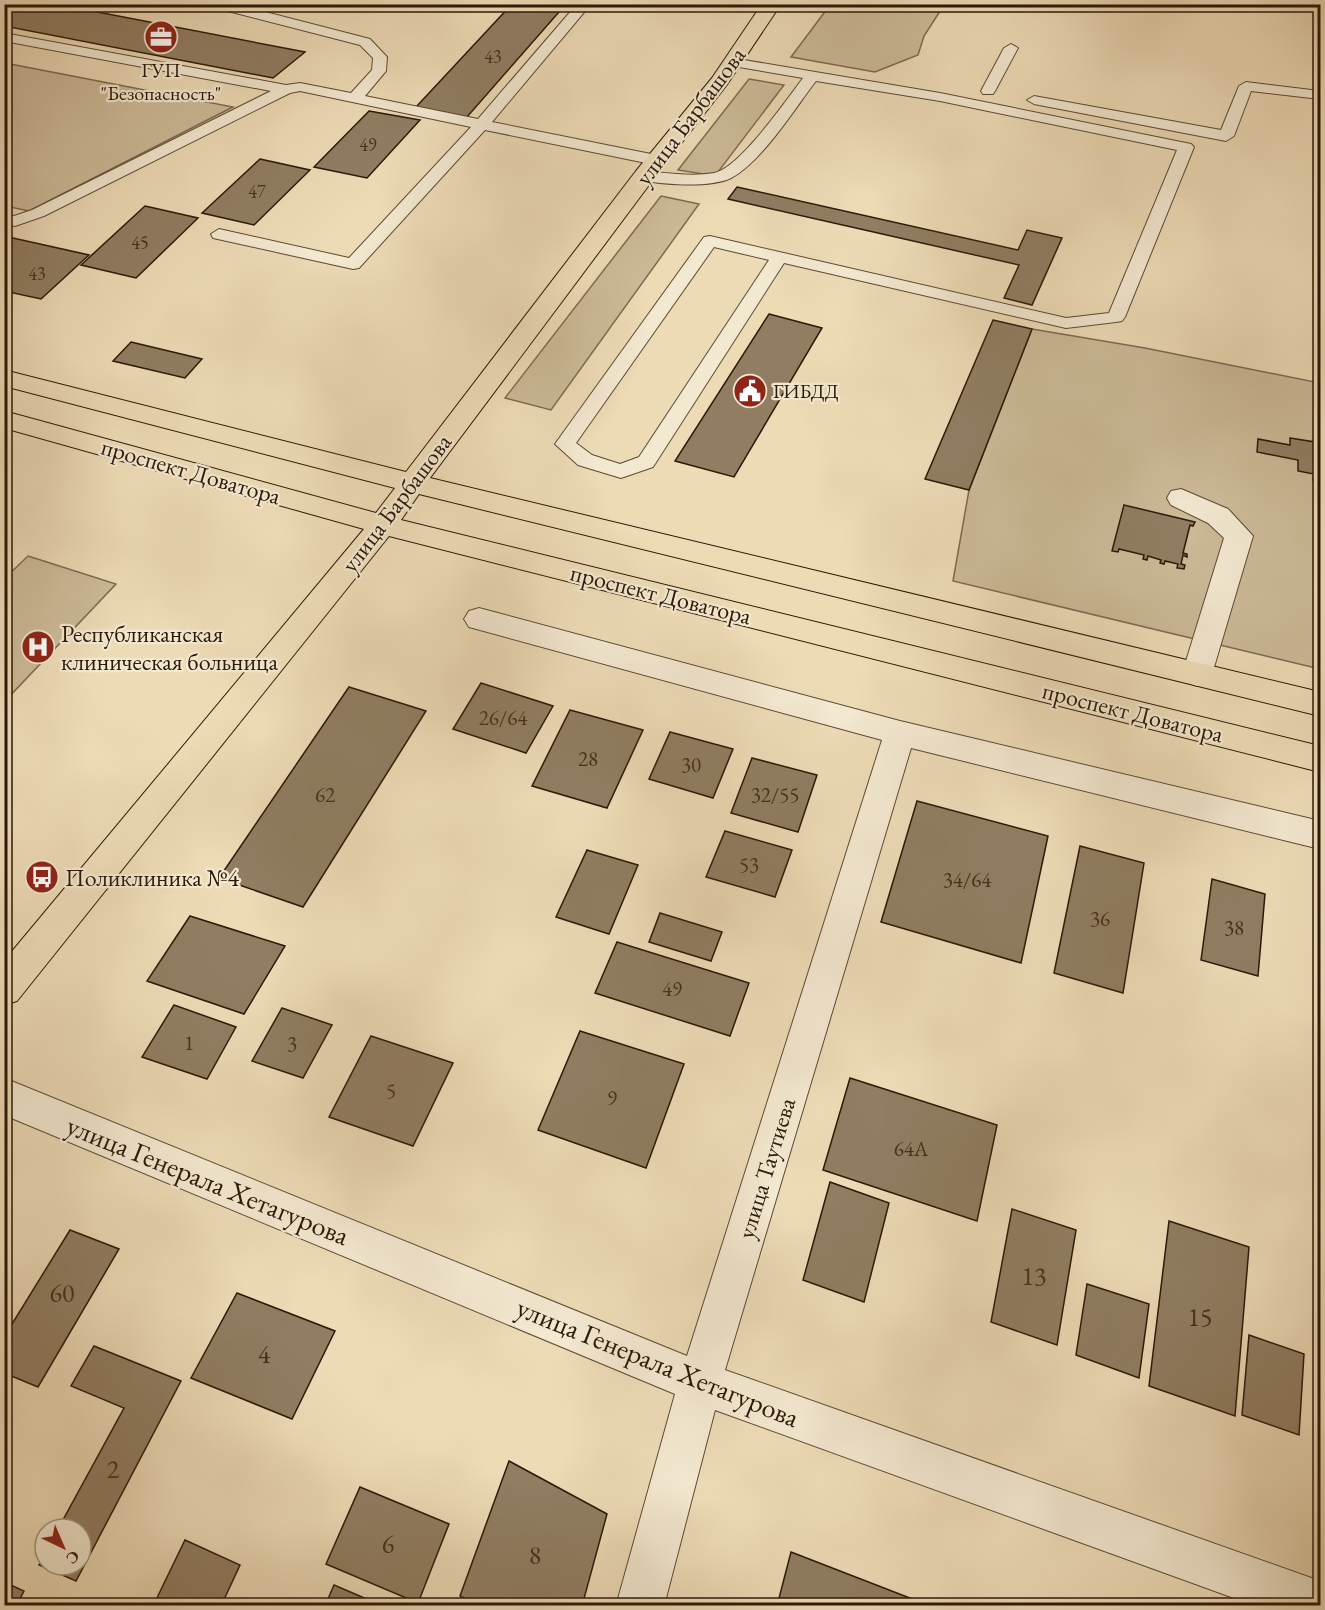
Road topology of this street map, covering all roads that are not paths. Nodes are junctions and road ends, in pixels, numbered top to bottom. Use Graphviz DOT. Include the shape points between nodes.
graph roads {
  1 [pos="218,4"];
  2 [pos="585,4"];
  3 [pos="772,4"];
  4 [pos="4,37"];
  5 [pos="1011,48"];
  6 [pos="732,62"];
  7 [pos="813,76"];
  8 [pos="286,89"];
  9 [pos="1320,95"];
  10 [pos="356,97"];
  11 [pos="1022,97"];
  12 [pos="940,98"];
  13 [pos="482,124"];
  14 [pos="650,168"];
  15 [pos="4,219"];
  16 [pos="219,234"];
  17 [pos="779,257"];
  18 [pos="4,378"];
  19 [pos="4,419"];
  20 [pos="412,483"];
  21 [pos="1181,498"];
  22 [pos="384,525"];
  23 [pos="479,619"];
  24 [pos="1197,674"];
  25 [pos="1320,704"];
  26 [pos="900,733"];
  27 [pos="1320,759"];
  28 [pos="1320,836"];
  29 [pos="4,989"];
  30 [pos="4,1096"];
  31 [pos="700,1383"];
  32 [pos="640,1605"];
  33 [pos="1320,1605"];
  1 -- 10 [label="lane" via="366,42 380,57 379,71"];
  2 -- 13 [label="lane"];
  3 -- 6 [label="main road, улица Барбашова"];
  4 -- 8 [label="lane"];
  5 -- 12 [label="lane" via="994,92"];
  6 -- 7 [label="lane"];
  6 -- 14 [label="main road, улица Барбашова"];
  7 -- 12 [label="lane"];
  7 -- 14 [label="lane" via="748,156 723,176 686,178"];
  8 -- 10 [label="lane" via="300,87"];
  8 -- 15 [label="lane" via="38,213 15,221"];
  9 -- 11 [label="lane" via="1245,86 1226,136"];
  10 -- 13 [label="lane"];
  12 -- 17 [label="lane" via="1186,147 1116,317 1066,323"];
  13 -- 14 [label="lane"];
  13 -- 16 [label="lane" via="353,264"];
  14 -- 20 [label="main road, улица Барбашова"];
  17 -- 17 [label="lane" via="710,241 565,444 585,460 621,471 646,462"];
  18 -- 20 [label="main road, проспект Доватора"];
  19 -- 22 [label="main road, проспект Доватора"];
  20 -- 22 [label="main road, улица Барбашова"];
  20 -- 24 [label="main road, проспект Доватора"];
  21 -- 24 [label="street" via="1218,516 1239,536"];
  22 -- 27 [label="main road, проспект Доватора"];
  22 -- 29 [label="main road, улица Барбашова"];
  23 -- 26 [label="street"];
  24 -- 25 [label="main road, проспект Доватора"];
  26 -- 28 [label="street"];
  26 -- 31 [label="street, улица Таутиева"];
  30 -- 31 [label="street, улица Генерала Хетагурова"];
  31 -- 32 [label="street, улица Таутиева"];
  31 -- 33 [label="street, улица Генерала Хетагурова"];
}
